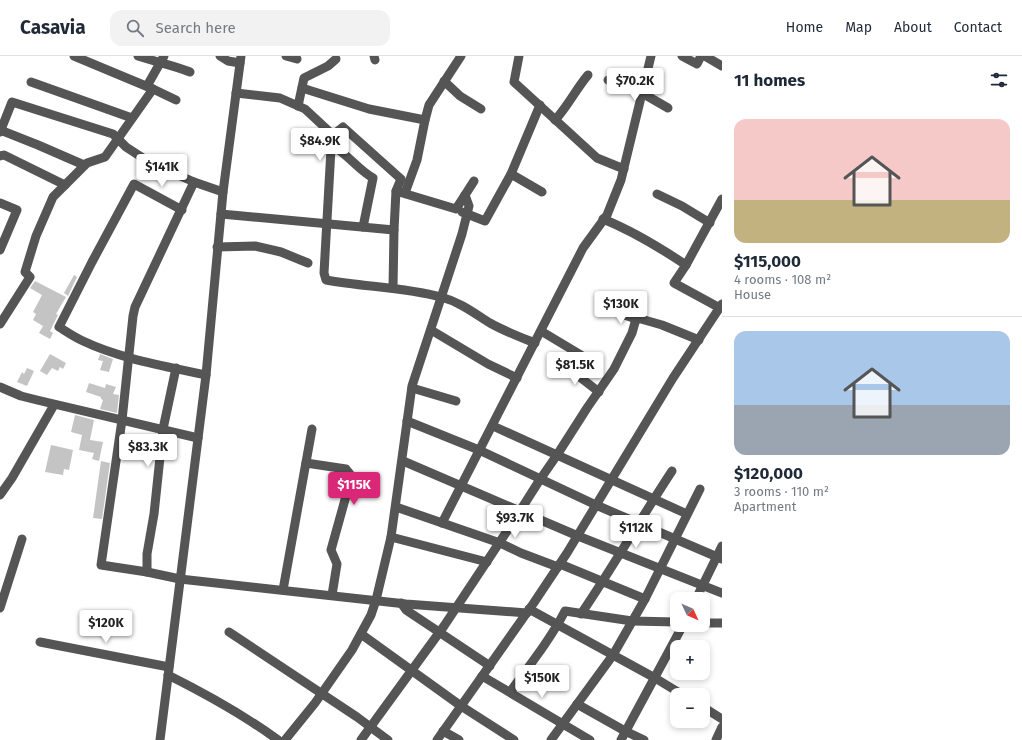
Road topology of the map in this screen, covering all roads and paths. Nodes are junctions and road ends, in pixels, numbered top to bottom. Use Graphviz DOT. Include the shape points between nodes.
graph roads {
  1 [pos="74,56"];
  2 [pos="138,56"];
  3 [pos="220,56"];
  4 [pos="286,56"];
  5 [pos="462,56"];
  6 [pos="519,56"];
  7 [pos="650,56"];
  8 [pos="682,56"];
  9 [pos="702,56"];
  10 [pos="706,56"];
  11 [pos="163,59"];
  12 [pos="297,59"];
  13 [pos="336,59"];
  14 [pos="241,60"];
  15 [pos="722,66"];
  16 [pos="190,72"];
  17 [pos="588,75"];
  18 [pos="608,80"];
  19 [pos="444,81"];
  20 [pos="31,82"];
  21 [pos="150,87"];
  22 [pos="302,88"];
  23 [pos="642,93"];
  24 [pos="236,94"];
  25 [pos="176,100"];
  26 [pos="540,105"];
  27 [pos="298,106"];
  28 [pos="668,108"];
  29 [pos="481,109"];
  30 [pos="132,118"];
  31 [pos="425,120"];
  32 [pos="555,120"];
  33 [pos="0,131"];
  34 [pos="333,135"];
  35 [pos="118,139"];
  36 [pos="331,145"];
  37 [pos="1,155"];
  38 [pos="84,165"];
  39 [pos="624,169"];
  40 [pos="511,174"];
  41 [pos="474,181"];
  42 [pos="194,182"];
  43 [pos="65,184"];
  44 [pos="223,192"];
  45 [pos="401,192"];
  46 [pos="542,192"];
  47 [pos="656,194"];
  48 [pos="465,195"];
  49 [pos="722,199"];
  50 [pos="0,203"];
  51 [pos="456,209"];
  52 [pos="182,210"];
  53 [pos="221,214"];
  54 [pos="467,214"];
  55 [pos="603,219"];
  56 [pos="710,222"];
  57 [pos="327,224"];
  58 [pos="363,227"];
  59 [pos="394,230"];
  60 [pos="217,247"];
  61 [pos="0,250"];
  62 [pos="308,263"];
  63 [pos="686,264"];
  64 [pos="393,288"];
  65 [pos="442,297"];
  66 [pos="721,306"];
  67 [pos="613,311"];
  68 [pos="636,319"];
  69 [pos="718,319"];
  70 [pos="0,324"];
  71 [pos="431,330"];
  72 [pos="541,331"];
  73 [pos="699,340"];
  74 [pos="535,343"];
  75 [pos="581,355"];
  76 [pos="128,357"];
  77 [pos="563,364"];
  78 [pos="176,368"];
  79 [pos="206,375"];
  80 [pos="517,378"];
  81 [pos="0,388"];
  82 [pos="412,388"];
  83 [pos="599,392"];
  84 [pos="456,401"];
  85 [pos="54,405"];
  86 [pos="122,420"];
  87 [pos="407,421"];
  88 [pos="493,426"];
  89 [pos="163,429"];
  90 [pos="312,429"];
  91 [pos="198,438"];
  92 [pos="479,450"];
  93 [pos="557,455"];
  94 [pos="402,461"];
  95 [pos="306,463"];
  96 [pos="672,471"];
  97 [pos="541,478"];
  98 [pos="612,480"];
  99 [pos="461,485"];
  100 [pos="700,489"];
  101 [pos="0,495"];
  102 [pos="653,499"];
  103 [pos="596,505"];
  104 [pos="396,506"];
  105 [pos="521,510"];
  106 [pos="687,514"];
  107 [pos="442,523"];
  108 [pos="639,523"];
  109 [pos="578,536"];
  110 [pos="392,537"];
  111 [pos="675,539"];
  112 [pos="22,540"];
  113 [pos="500,542"];
  114 [pos="722,546"];
  115 [pos="621,553"];
  116 [pos="719,558"];
  117 [pos="487,562"];
  118 [pos="559,565"];
  119 [pos="660,568"];
  120 [pos="147,572"];
  121 [pos="180,579"];
  122 [pos="603,582"];
  123 [pos="702,585"];
  124 [pos="283,590"];
  125 [pos="699,592"];
  126 [pos="722,593"];
  127 [pos="332,595"];
  128 [pos="645,599"];
  129 [pos="376,600"];
  130 [pos="402,603"];
  131 [pos="0,608"];
  132 [pos="456,608"];
  133 [pos="528,611"];
  134 [pos="581,614"];
  135 [pos="632,621"];
  136 [pos="670,622"];
  137 [pos="710,623"];
  138 [pos="722,623"];
  139 [pos="558,625"];
  140 [pos="229,632"];
  141 [pos="440,632"];
  142 [pos="679,632"];
  143 [pos="361,634"];
  144 [pos="40,642"];
  145 [pos="613,655"];
  146 [pos="490,666"];
  147 [pos="168,671"];
  148 [pos="412,671"];
  149 [pos="482,676"];
  150 [pos="655,678"];
  151 [pos="671,688"];
  152 [pos="510,692"];
  153 [pos="322,693"];
  154 [pos="578,704"];
  155 [pos="461,706"];
  156 [pos="710,711"];
  157 [pos="722,719"];
  158 [pos="563,724"];
  159 [pos="371,727"];
  160 [pos="722,727"];
  161 [pos="443,731"];
  162 [pos="625,731"];
  163 [pos="160,740"];
  164 [pos="278,740"];
  165 [pos="285,740"];
  166 [pos="361,740"];
  167 [pos="388,740"];
  168 [pos="437,740"];
  169 [pos="459,740"];
  170 [pos="514,740"];
  171 [pos="551,740"];
  172 [pos="590,740"];
  173 [pos="621,740"];
  174 [pos="644,740"];
  175 [pos="716,740"];
  1 -- 21 [label="street"];
  2 -- 11 [label="street"];
  3 -- 14 [label="street" via="228,61"];
  4 -- 12 [label="street"];
  5 -- 19 [label="street"];
  6 -- 26 [label="street" via="514,82"];
  7 -- 23 [label="street"];
  8 -- 9 [label="street" via="697,64"];
  10 -- 15 [label="street"];
  11 -- 16 [label="street"];
  11 -- 21 [label="street"];
  13 -- 22 [label="street" via="304,78"];
  14 -- 24 [label="street"];
  17 -- 32 [label="street" via="580,83 566,109"];
  18 -- 23 [label="street"];
  19 -- 29 [label="street" via="460,96"];
  19 -- 31 [label="street" via="429,104"];
  20 -- 30 [label="street"];
  21 -- 25 [label="street"];
  21 -- 30 [label="street"];
  22 -- 27 [label="street"];
  22 -- 31 [label="street" via="369,109"];
  23 -- 28 [label="street"];
  23 -- 39 [label="street"];
  24 -- 27 [label="street" via="280,98"];
  24 -- 44 [label="street"];
  26 -- 32 [label="street"];
  26 -- 40 [label="street"];
  27 -- 34 [label="street" via="311,113"];
  30 -- 35 [label="street"];
  31 -- 45 [label="street" via="418,160"];
  32 -- 39 [label="street" via="597,158"];
  33 -- 35 [label="street" via="12,102 113,134"];
  33 -- 38 [label="street"];
  34 -- 36 [label="street"];
  34 -- 45 [label="street" via="343,127 401,179"];
  35 -- 38 [label="street" via="105,157"];
  35 -- 42 [label="street" via="149,162"];
  36 -- 57 [label="street"];
  36 -- 58 [label="street" via="372,178"];
  37 -- 43 [label="street"];
  38 -- 43 [label="street"];
  39 -- 55 [label="street"];
  40 -- 46 [label="street"];
  40 -- 54 [label="street" via="485,221"];
  41 -- 48 [label="street"];
  42 -- 44 [label="street"];
  42 -- 52 [label="street"];
  43 -- 70 [label="street" via="53,197 36,236 25,272 30,277"];
  44 -- 53 [label="street"];
  45 -- 51 [label="street"];
  45 -- 59 [label="street"];
  47 -- 56 [label="street"];
  48 -- 51 [label="street"];
  48 -- 54 [label="street" via="469,206"];
  49 -- 56 [label="street"];
  50 -- 61 [label="street" via="17,210"];
  51 -- 54 [label="street"];
  52 -- 76 [label="street" via="136,307"];
  52 -- 76 [label="street" via="134,184 59,327 83,341"];
  53 -- 57 [label="street"];
  53 -- 60 [label="street"];
  54 -- 65 [label="street"];
  55 -- 63 [label="street" via="644,238"];
  55 -- 72 [label="street" via="583,248"];
  56 -- 63 [label="street"];
  57 -- 58 [label="street"];
  57 -- 64 [label="street" via="324,273 326,280"];
  58 -- 59 [label="street"];
  59 -- 64 [label="street"];
  60 -- 62 [label="street" via="255,246 281,252"];
  60 -- 79 [label="street"];
  63 -- 66 [label="street" via="674,283"];
  64 -- 65 [label="street"];
  65 -- 71 [label="street"];
  65 -- 74 [label="street"];
  66 -- 69 [label="street"];
  67 -- 68 [label="street"];
  68 -- 73 [label="street" via="662,325"];
  68 -- 83 [label="street" via="632,334"];
  69 -- 73 [label="street"];
  71 -- 80 [label="street"];
  71 -- 82 [label="street"];
  72 -- 74 [label="street"];
  72 -- 75 [label="street"];
  73 -- 98 [label="street" via="673,378"];
  74 -- 80 [label="street"];
  76 -- 78 [label="street"];
  76 -- 86 [label="street"];
  77 -- 83 [label="street"];
  78 -- 79 [label="street"];
  78 -- 89 [label="street"];
  79 -- 91 [label="street"];
  80 -- 88 [label="street"];
  81 -- 85 [label="street"];
  82 -- 84 [label="street"];
  82 -- 87 [label="street"];
  83 -- 93 [label="street"];
  85 -- 86 [label="street"];
  85 -- 101 [label="street"];
  86 -- 89 [label="street"];
  86 -- 120 [label="street" via="101,565"];
  87 -- 92 [label="street"];
  87 -- 94 [label="street"];
  88 -- 92 [label="street"];
  88 -- 93 [label="street"];
  89 -- 91 [label="street"];
  89 -- 120 [label="street" via="147,554"];
  90 -- 95 [label="street"];
  91 -- 121 [label="street"];
  92 -- 97 [label="street"];
  92 -- 99 [label="street"];
  93 -- 97 [label="street"];
  93 -- 98 [label="street"];
  94 -- 99 [label="street"];
  94 -- 104 [label="street"];
  95 -- 124 [label="street"];
  95 -- 127 [label="street" via="346,469 350,474 331,550 337,564"];
  96 -- 102 [label="street"];
  97 -- 103 [label="street"];
  97 -- 105 [label="street"];
  98 -- 102 [label="street"];
  98 -- 103 [label="street"];
  99 -- 105 [label="street"];
  99 -- 107 [label="street"];
  100 -- 106 [label="street"];
  102 -- 106 [label="street"];
  102 -- 108 [label="street"];
  103 -- 108 [label="street"];
  103 -- 109 [label="street"];
  104 -- 107 [label="street"];
  104 -- 110 [label="street"];
  105 -- 109 [label="street"];
  105 -- 113 [label="street"];
  106 -- 111 [label="street"];
  107 -- 113 [label="street"];
  108 -- 111 [label="street"];
  108 -- 115 [label="street"];
  109 -- 115 [label="street"];
  109 -- 118 [label="street"];
  110 -- 117 [label="street"];
  110 -- 129 [label="street"];
  111 -- 116 [label="street"];
  111 -- 119 [label="street"];
  112 -- 131 [label="street"];
  113 -- 117 [label="street"];
  113 -- 118 [label="street" via="521,554"];
  114 -- 116 [label="street"];
  115 -- 119 [label="street"];
  115 -- 122 [label="street"];
  116 -- 123 [label="street"];
  117 -- 132 [label="street"];
  118 -- 122 [label="street"];
  118 -- 133 [label="street"];
  119 -- 123 [label="street"];
  119 -- 128 [label="street"];
  120 -- 121 [label="street"];
  121 -- 124 [label="street"];
  121 -- 147 [label="street"];
  122 -- 128 [label="street"];
  122 -- 134 [label="street"];
  123 -- 125 [label="street"];
  123 -- 126 [label="street"];
  124 -- 127 [label="street"];
  127 -- 129 [label="street"];
  128 -- 135 [label="street"];
  129 -- 130 [label="street"];
  129 -- 143 [label="street"];
  130 -- 132 [label="street"];
  130 -- 141 [label="street" via="406,610"];
  132 -- 133 [label="street"];
  132 -- 141 [label="street"];
  133 -- 139 [label="street"];
  133 -- 146 [label="street"];
  134 -- 135 [label="street"];
  134 -- 139 [label="street" via="564,611"];
  135 -- 136 [label="street"];
  135 -- 145 [label="street"];
  137 -- 138 [label="street"];
  139 -- 145 [label="street"];
  139 -- 152 [label="street"];
  140 -- 153 [label="street"];
  141 -- 146 [label="street"];
  141 -- 148 [label="street"];
  142 -- 150 [label="street"];
  143 -- 148 [label="street"];
  143 -- 153 [label="street"];
  144 -- 147 [label="street"];
  145 -- 150 [label="street"];
  145 -- 154 [label="street"];
  146 -- 149 [label="street"];
  147 -- 163 [label="street"];
  147 -- 164 [label="street"];
  148 -- 155 [label="street"];
  148 -- 159 [label="street"];
  149 -- 152 [label="street"];
  149 -- 155 [label="street"];
  150 -- 151 [label="street"];
  150 -- 162 [label="street"];
  152 -- 158 [label="street"];
  153 -- 159 [label="street"];
  153 -- 165 [label="street"];
  154 -- 158 [label="street"];
  154 -- 162 [label="street"];
  155 -- 161 [label="street"];
  155 -- 170 [label="street"];
  156 -- 157 [label="street"];
  158 -- 171 [label="street"];
  158 -- 172 [label="street"];
  159 -- 166 [label="street"];
  159 -- 167 [label="street"];
  160 -- 175 [label="street"];
  161 -- 168 [label="street"];
  161 -- 169 [label="street"];
  162 -- 173 [label="street"];
  162 -- 174 [label="street"];
}
